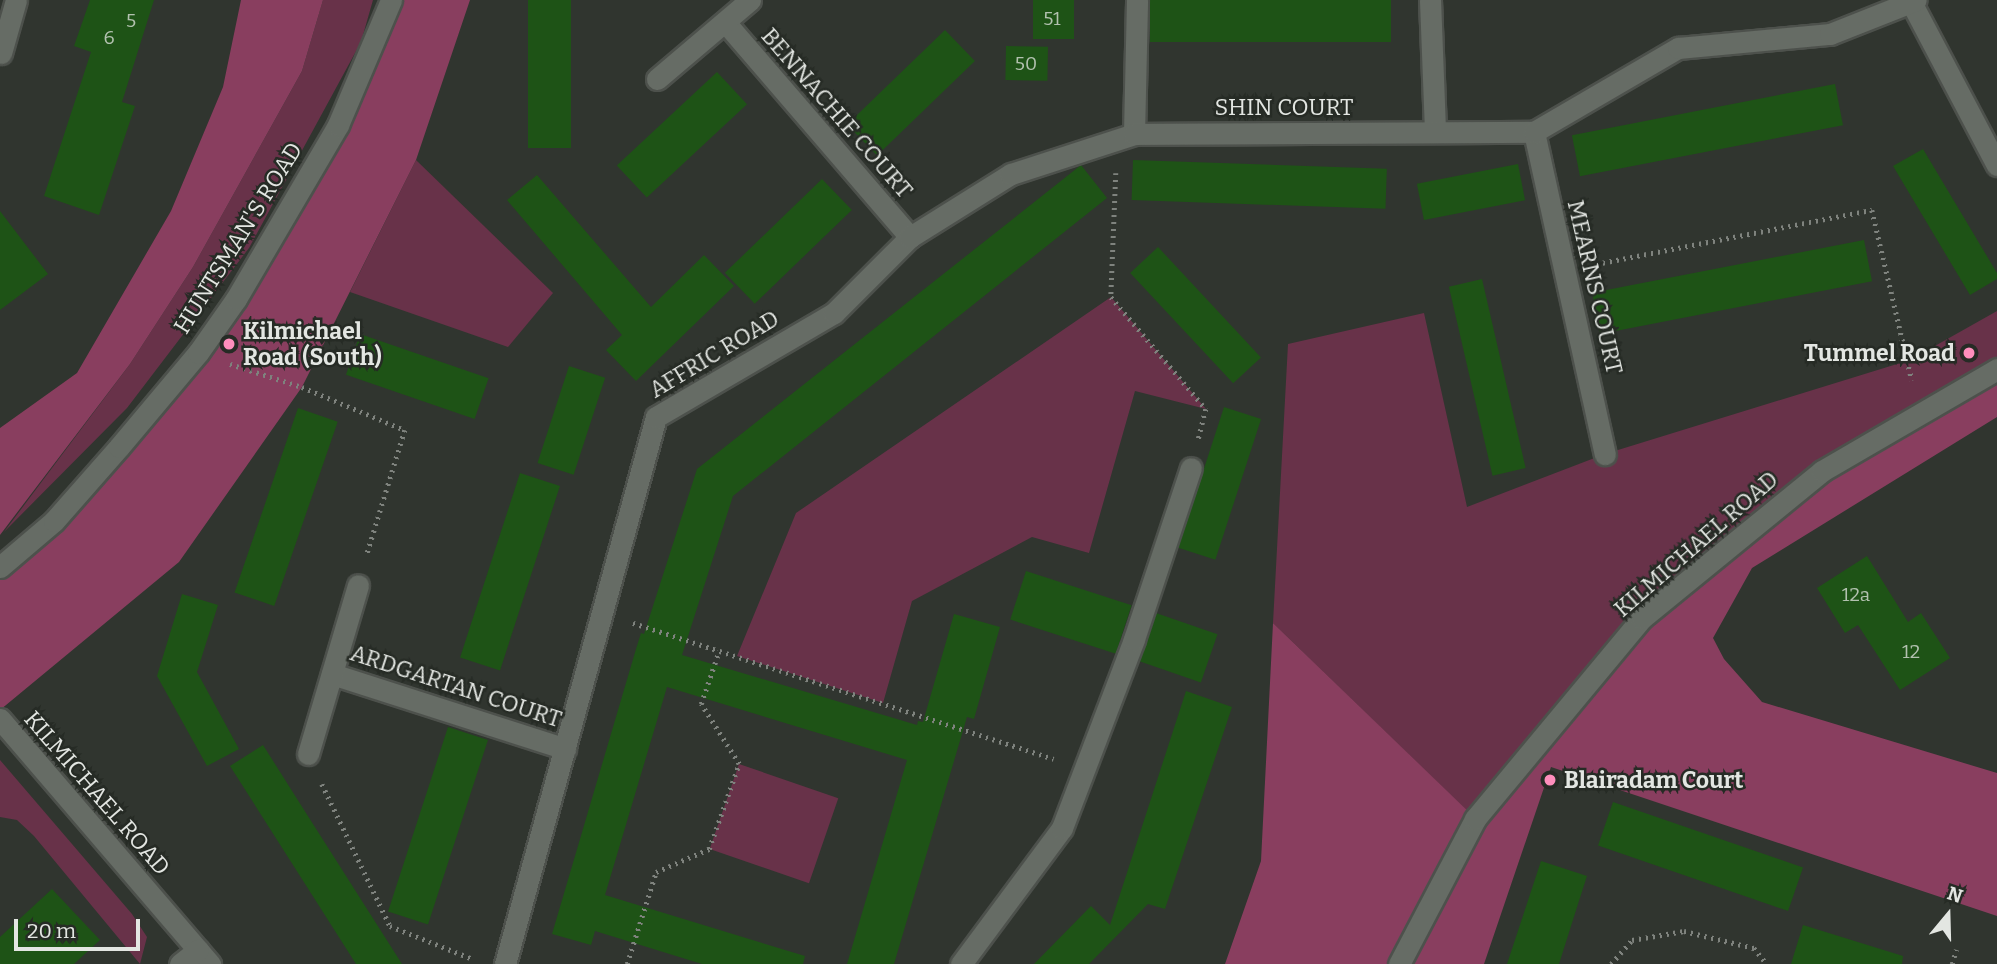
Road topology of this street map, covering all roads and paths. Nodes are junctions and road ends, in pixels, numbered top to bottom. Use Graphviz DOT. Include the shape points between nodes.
graph roads {
  1 [pos="16,0"];
  2 [pos="391,0"];
  3 [pos="750,0"];
  4 [pos="1137,0"];
  5 [pos="1430,0"];
  6 [pos="1914,2"];
  7 [pos="725,22"];
  8 [pos="0,54"];
  9 [pos="657,79"];
  10 [pos="1435,132"];
  11 [pos="1534,132"];
  12 [pos="1126,137"];
  13 [pos="1997,165"];
  14 [pos="910,237"];
  15 [pos="1564,271"];
  16 [pos="198,353"];
  17 [pos="1997,369"];
  18 [pos="1919,414"];
  19 [pos="1605,454"];
  20 [pos="1191,468"];
  21 [pos="0,567"];
  22 [pos="358,585"];
  23 [pos="602,613"];
  24 [pos="719,651"];
  25 [pos="332,674"];
  26 [pos="0,719"];
  27 [pos="565,749"];
  28 [pos="308,754"];
  29 [pos="1085,768"];
  30 [pos="1956,950"];
  31 [pos="204,957"];
  32 [pos="475,959"];
  33 [pos="180,964"];
  34 [pos="505,964"];
  35 [pos="627,964"];
  36 [pos="961,964"];
  37 [pos="1399,964"];
  38 [pos="1611,964"];
  39 [pos="1767,964"];
  40 [pos="1952,964"];
  1 -- 8 [label="street"];
  2 -- 16 [label="street, HUNTSMAN'S ROAD" via="338,125 236,299"];
  3 -- 7 [label="street, BENNACHIE COURT"];
  4 -- 12 [label="street"];
  5 -- 10 [label="street"];
  6 -- 11 [label="street" via="1830,34 1678,48"];
  6 -- 13 [label="street"];
  7 -- 9 [label="street, BENNACHIE COURT"];
  7 -- 14 [label="street, BENNACHIE COURT"];
  10 -- 11 [label="street"];
  10 -- 12 [label="street, SHIN COURT"];
  11 -- 15 [label="street, MEARNS COURT"];
  12 -- 14 [label="street, AFFRIC ROAD" via="1012,174"];
  12 -- 20 [label="path" via="1111,297 1206,409"];
  14 -- 23 [label="street, AFFRIC ROAD" via="834,313 656,417"];
  15 -- 18 [label="path" via="1872,210"];
  15 -- 19 [label="street, MEARNS COURT"];
  16 -- 21 [label="street, HUNTSMAN'S ROAD" via="54,521"];
  16 -- 22 [label="path" via="302,387 405,430"];
  17 -- 18 [label="street, KILMICHAEL ROAD"];
  18 -- 37 [label="street, KILMICHAEL ROAD" via="1822,471 1642,618 1475,819"];
  20 -- 29 [label="street"];
  22 -- 25 [label="street, ARDGARTAN COURT"];
  23 -- 24 [label="path"];
  23 -- 27 [label="street, AFFRIC ROAD"];
  24 -- 29 [label="path"];
  24 -- 35 [label="path" via="701,704 739,764 709,849 656,872"];
  25 -- 27 [label="street, ARDGARTAN COURT"];
  25 -- 28 [label="street, ARDGARTAN COURT"];
  26 -- 31 [label="street, KILMICHAEL ROAD"];
  27 -- 34 [label="street, AFFRIC ROAD"];
  28 -- 32 [label="path" via="390,926"];
  29 -- 36 [label="street" via="1062,828"];
  30 -- 40 [label="path"];
  31 -- 33 [label="street"];
  38 -- 39 [label="path" via="1632,940 1684,931 1754,948"];
}
